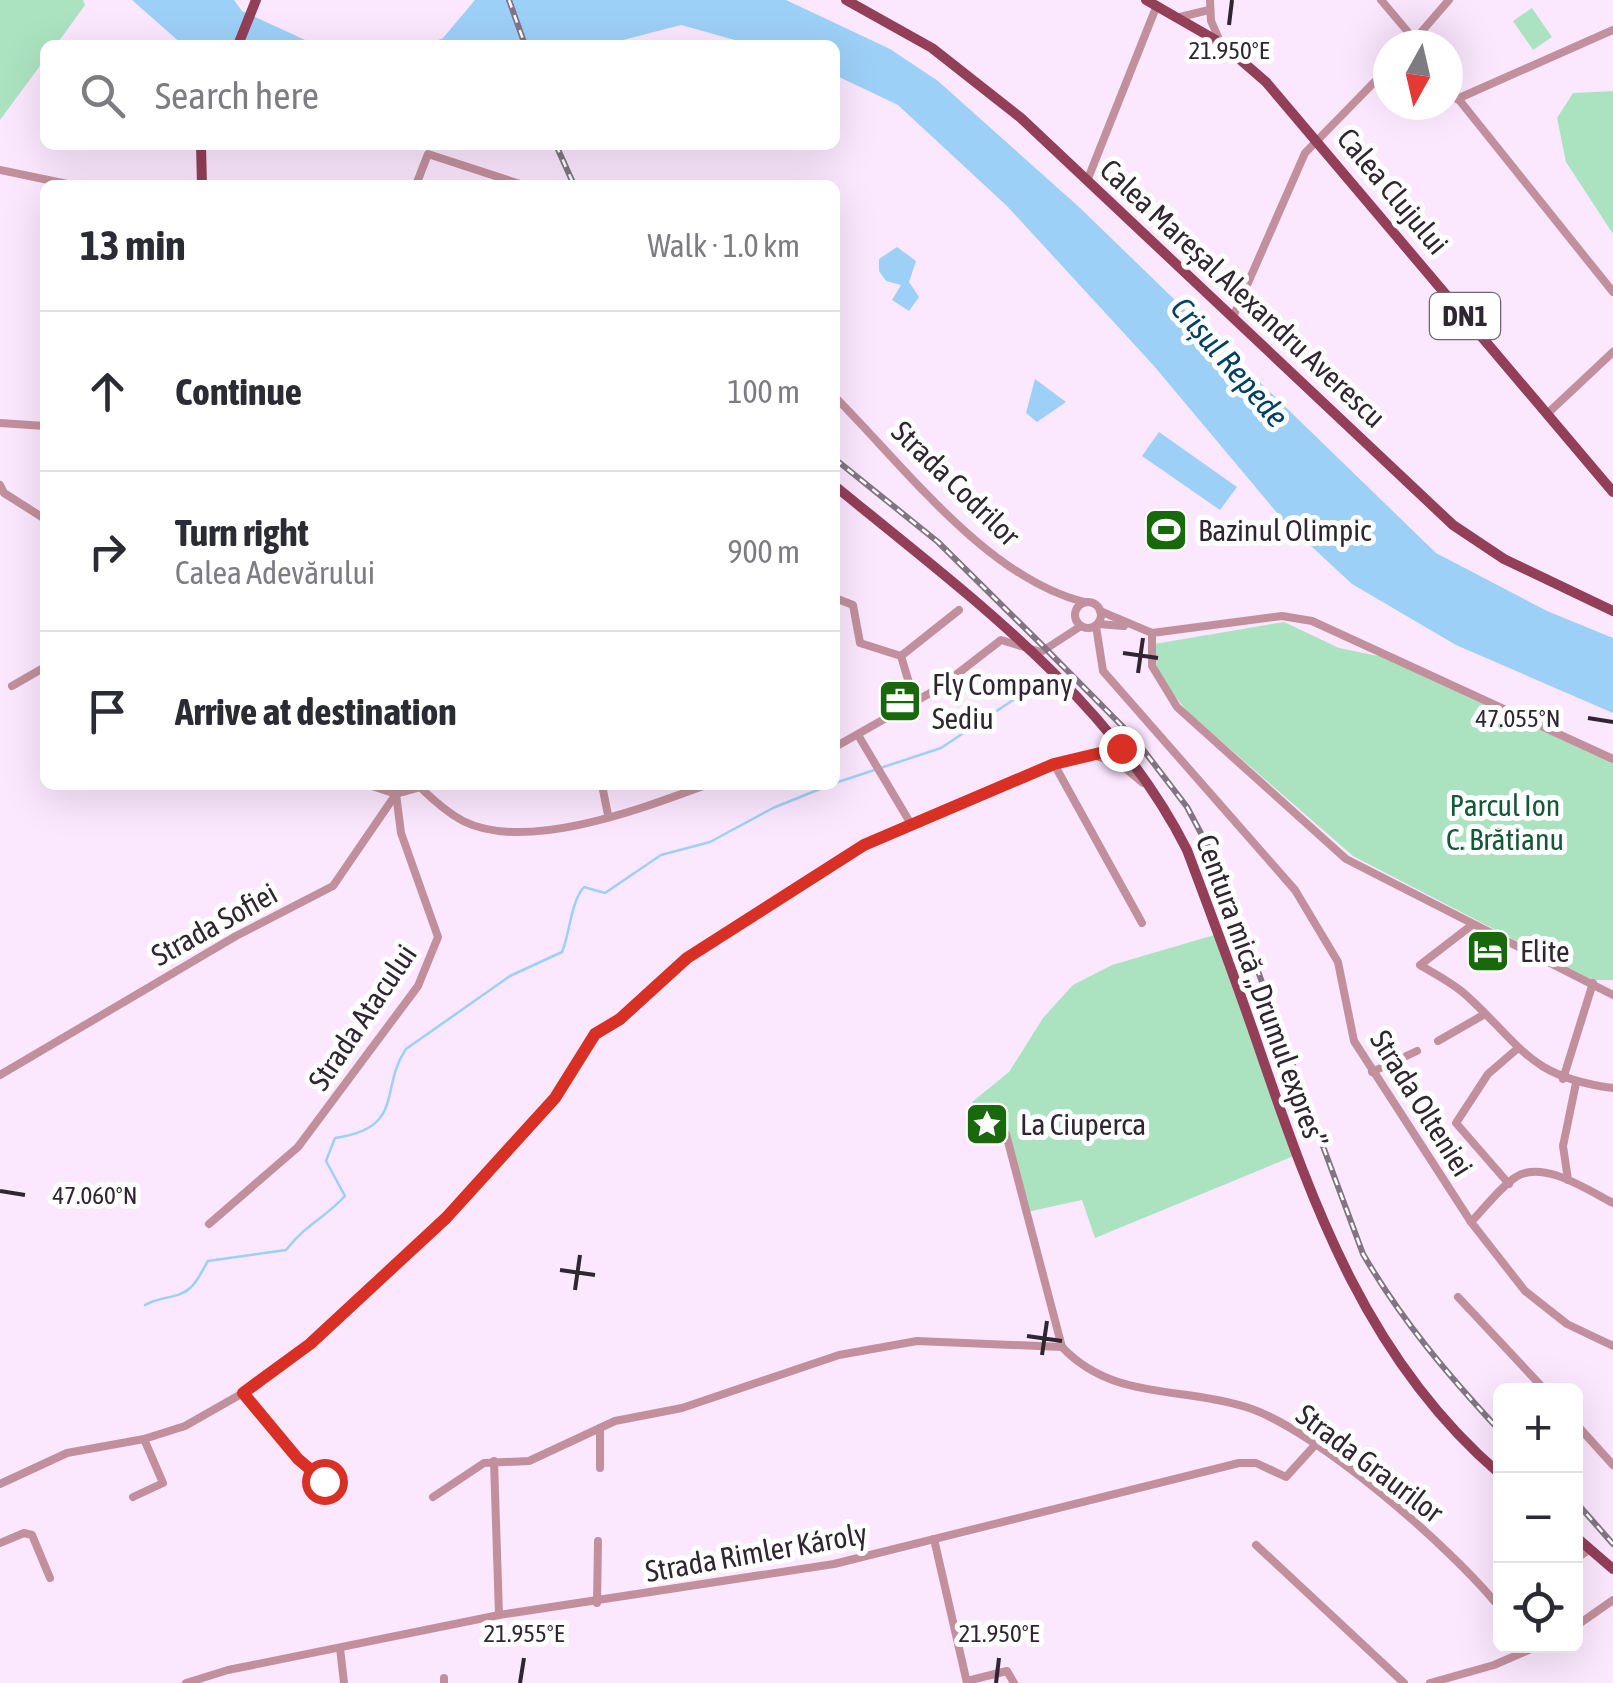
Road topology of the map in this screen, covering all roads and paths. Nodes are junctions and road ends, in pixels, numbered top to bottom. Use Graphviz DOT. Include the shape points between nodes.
graph roads {
  1 [pos="256,0"];
  2 [pos="846,0"];
  3 [pos="1381,0"];
  4 [pos="1450,0"];
  5 [pos="1152,2"];
  6 [pos="1209,5"];
  7 [pos="1178,17"];
  8 [pos="1405,30"];
  9 [pos="1426,30"];
  10 [pos="1613,30"];
  11 [pos="240,40"];
  12 [pos="1221,44"];
  13 [pos="1373,83"];
  14 [pos="1463,96"];
  15 [pos="1463,106"];
  16 [pos="1318,140"];
  17 [pos="201,150"];
  18 [pos="0,170"];
  19 [pos="48,180"];
  20 [pos="202,180"];
  21 [pos="418,180"];
  22 [pos="508,180"];
  23 [pos="1087,181"];
  24 [pos="1613,292"];
  25 [pos="1233,317"];
  26 [pos="1613,352"];
  27 [pos="840,402"];
  28 [pos="1547,414"];
  29 [pos="0,423"];
  30 [pos="40,426"];
  31 [pos="1,490"];
  32 [pos="840,490"];
  33 [pos="1613,492"];
  34 [pos="40,516"];
  35 [pos="1053,593"];
  36 [pos="840,600"];
  37 [pos="1084,602"];
  38 [pos="959,610"];
  39 [pos="1613,610"];
  40 [pos="1100,611"];
  41 [pos="1079,622"];
  42 [pos="1097,625"];
  43 [pos="1134,627"];
  44 [pos="1152,633"];
  45 [pos="1097,646"];
  46 [pos="902,656"];
  47 [pos="40,670"];
  48 [pos="12,686"];
  49 [pos="915,702"];
  50 [pos="858,735"];
  51 [pos="840,745"];
  52 [pos="1121,748"];
  53 [pos="1092,755"];
  54 [pos="1613,759"];
  55 [pos="1054,764"];
  56 [pos="1147,786"];
  57 [pos="384,790"];
  58 [pos="408,790"];
  59 [pos="425,790"];
  60 [pos="603,790"];
  61 [pos="690,790"];
  62 [pos="396,794"];
  63 [pos="608,815"];
  64 [pos="911,824"];
  65 [pos="1142,923"];
  66 [pos="1472,925"];
  67 [pos="1593,983"];
  68 [pos="1613,984"];
  69 [pos="1613,995"];
  70 [pos="1485,1014"];
  71 [pos="1438,1041"];
  72 [pos="1518,1049"];
  73 [pos="1417,1051"];
  74 [pos="1372,1072"];
  75 [pos="0,1075"];
  76 [pos="1563,1079"];
  77 [pos="1576,1083"];
  78 [pos="1613,1088"];
  79 [pos="1006,1134"];
  80 [pos="1568,1180"];
  81 [pos="1509,1184"];
  82 [pos="1613,1203"];
  83 [pos="1471,1222"];
  84 [pos="209,1224"];
  85 [pos="1458,1297"];
  86 [pos="1613,1346"];
  87 [pos="1062,1347"];
  88 [pos="1538,1383"];
  89 [pos="243,1393"];
  90 [pos="600,1428"];
  91 [pos="1583,1432"];
  92 [pos="144,1439"];
  93 [pos="1315,1445"];
  94 [pos="494,1461"];
  95 [pos="1613,1465"];
  96 [pos="600,1468"];
  97 [pos="1499,1473"];
  98 [pos="324,1481"];
  99 [pos="0,1484"];
  100 [pos="132,1497"];
  101 [pos="433,1497"];
  102 [pos="934,1540"];
  103 [pos="598,1541"];
  104 [pos="1583,1542"];
  105 [pos="0,1543"];
  106 [pos="1256,1544"];
  107 [pos="1590,1549"];
  108 [pos="1583,1554"];
  109 [pos="1613,1570"];
  110 [pos="50,1578"];
  111 [pos="1493,1599"];
  112 [pos="1613,1600"];
  113 [pos="597,1603"];
  114 [pos="499,1615"];
  115 [pos="1583,1621"];
  116 [pos="340,1648"];
  117 [pos="1515,1653"];
  118 [pos="210,1679"];
  119 [pos="967,1682"];
  120 [pos="186,1683"];
  121 [pos="344,1683"];
  122 [pos="1014,1683"];
  123 [pos="1404,1683"];
  124 [pos="1430,1683"];
  1 -- 11 [label="main road"];
  2 -- 23 [label="main road, Calea Mareșal Alexandru Averescu" via="932,48"];
  3 -- 8 [label="street"];
  4 -- 9 [label="street"];
  5 -- 7 [label="main road, Calea Clujului / DN1"];
  5 -- 23 [label="street"];
  6 -- 7 [label="street" via="1193,17"];
  6 -- 12 [label="street"];
  7 -- 12 [label="main road, Calea Clujului / DN1"];
  10 -- 14 [label="street"];
  12 -- 16 [label="main road, Calea Clujului / DN1"];
  13 -- 16 [label="street"];
  15 -- 24 [label="street"];
  16 -- 25 [label="street" via="1305,153"];
  16 -- 28 [label="main road, Calea Clujului / DN1"];
  17 -- 20 [label="main road"];
  18 -- 19 [label="street"];
  21 -- 22 [label="street" via="428,154"];
  23 -- 25 [label="main road, Calea Mareșal Alexandru Averescu"];
  25 -- 39 [label="main road, Calea Mareșal Alexandru Averescu" via="1453,525 1504,559"];
  26 -- 28 [label="street"];
  27 -- 35 [label="street, Strada Codrilor" via="982,546"];
  28 -- 33 [label="main road, Calea Clujului / DN1"];
  29 -- 30 [label="street"];
  31 -- 34 [label="street"];
  32 -- 52 [label="main road, Centura mică „Drumul expres”" via="971,597"];
  35 -- 37 [label="street, Strada Codrilor"];
  35 -- 41 [label="street, Strada Codrilor"];
  36 -- 46 [label="street" via="851,603 860,643"];
  37 -- 40 [label="street, Strada Codrilor"];
  37 -- 41 [label="street"];
  38 -- 46 [label="street"];
  40 -- 42 [label="street"];
  40 -- 43 [label="street, Strada Codrilor"];
  41 -- 42 [label="street"];
  41 -- 45 [label="street, Strada Codrilor"];
  41 -- 49 [label="street" via="1042,652 1001,640"];
  42 -- 43 [label="street"];
  42 -- 45 [label="street"];
  43 -- 44 [label="street"];
  44 -- 54 [label="street" via="1301,618"];
  44 -- 66 [label="street" via="1152,666 1188,718 1346,859"];
  45 -- 74 [label="street, Strada Olteniei" via="1103,671 1295,890 1319,927 1342,974 1354,1041"];
  46 -- 49 [label="street"];
  47 -- 48 [label="street"];
  49 -- 50 [label="street"];
  50 -- 51 [label="street"];
  50 -- 64 [label="street"];
  52 -- 53 [label="street"];
  52 -- 56 [label="main road, Centura mică „Drumul expres”"];
  53 -- 55 [label="street"];
  53 -- 56 [label="street" via="1119,763"];
  55 -- 64 [label="street"];
  55 -- 65 [label="street"];
  56 -- 97 [label="main road, Centura mică „Drumul expres”" via="1187,850 1341,1266 1422,1395"];
  57 -- 62 [label="street"];
  58 -- 62 [label="street"];
  59 -- 63 [label="street" via="463,821 482,827 524,832"];
  60 -- 63 [label="street"];
  61 -- 63 [label="street"];
  62 -- 75 [label="street, Strada Sofiei" via="333,886"];
  62 -- 84 [label="street, Strada Atacului" via="401,833 438,937 433,956 418,986 298,1147"];
  64 -- 89 [label="street" via="864,845 687,958 595,1034 555,1098 446,1218 310,1344"];
  66 -- 67 [label="street"];
  66 -- 70 [label="street" via="1420,965"];
  67 -- 68 [label="street"];
  67 -- 69 [label="street"];
  67 -- 76 [label="street"];
  70 -- 71 [label="street"];
  70 -- 72 [label="street"];
  72 -- 76 [label="street"];
  72 -- 81 [label="street" via="1488,1074 1456,1123"];
  73 -- 74 [label="street"];
  74 -- 83 [label="street, Strada Olteniei"];
  76 -- 77 [label="street"];
  77 -- 78 [label="street"];
  77 -- 80 [label="street" via="1563,1146"];
  79 -- 87 [label="street"];
  80 -- 81 [label="street" via="1528,1173"];
  80 -- 82 [label="street"];
  81 -- 83 [label="street"];
  83 -- 86 [label="street, Strada Olteniei" via="1525,1292 1567,1324"];
  85 -- 88 [label="street"];
  87 -- 90 [label="street" via="895,1342"];
  87 -- 93 [label="street, Strada Graurilor" via="1124,1386 1244,1406"];
  89 -- 92 [label="street" via="184,1426"];
  89 -- 98 [label="street"];
  90 -- 94 [label="street" via="528,1460"];
  90 -- 96 [label="street"];
  91 -- 95 [label="street"];
  92 -- 99 [label="street" via="68,1453"];
  92 -- 100 [label="street" via="163,1482"];
  93 -- 102 [label="street, Strada Rimler Károly" via="1286,1476 1248,1462"];
  93 -- 111 [label="street, Strada Graurilor" via="1464,1564"];
  94 -- 101 [label="street"];
  94 -- 114 [label="street"];
  102 -- 113 [label="street, Strada Rimler Károly" via="834,1564"];
  102 -- 119 [label="street"];
  103 -- 113 [label="street"];
  104 -- 107 [label="main road"];
  105 -- 110 [label="street" via="32,1535"];
  106 -- 123 [label="street"];
  107 -- 108 [label="street"];
  107 -- 109 [label="main road"];
  112 -- 115 [label="street"];
  113 -- 114 [label="street, Strada Rimler Károly"];
  114 -- 116 [label="street, Strada Rimler Károly"];
  116 -- 118 [label="street, Strada Rimler Károly"];
  116 -- 121 [label="street"];
  117 -- 124 [label="street"];
  118 -- 120 [label="street, Strada Rimler Károly"];
  119 -- 122 [label="street" via="1007,1671"];
}
